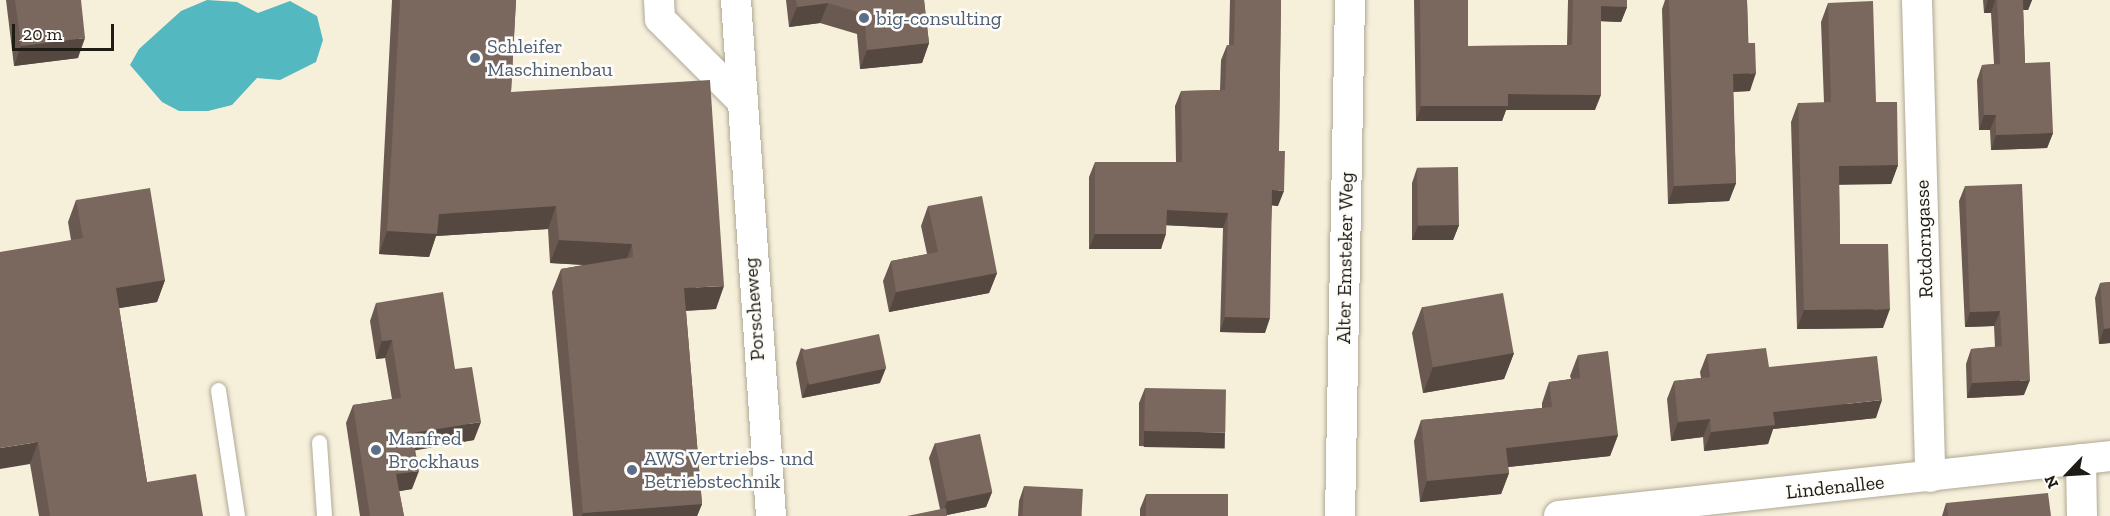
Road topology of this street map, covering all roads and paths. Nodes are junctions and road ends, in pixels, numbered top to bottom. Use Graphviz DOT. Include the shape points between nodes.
graph roads {
  1 [pos="659,0"];
  2 [pos="736,0"];
  3 [pos="1350,0"];
  4 [pos="1917,0"];
  5 [pos="742,101"];
  6 [pos="218,390"];
  7 [pos="319,442"];
  8 [pos="2110,456"];
  9 [pos="2081,459"];
  10 [pos="1930,477"];
  11 [pos="237,516"];
  12 [pos="324,516"];
  13 [pos="771,516"];
  14 [pos="1340,516"];
  15 [pos="1559,516"];
  16 [pos="2082,516"];
  1 -- 5 [label="street" via="660,19"];
  2 -- 5 [label="street, Porscheweg"];
  3 -- 14 [label="street, Alter Emsteker Weg"];
  4 -- 10 [label="street, Rotdorngasse"];
  5 -- 13 [label="street, Porscheweg"];
  6 -- 11 [label="lane"];
  7 -- 12 [label="lane"];
  8 -- 9 [label="street, Lindenallee"];
  9 -- 10 [label="street, Lindenallee"];
  9 -- 16 [label="street"];
  10 -- 15 [label="street, Lindenallee"];
}
